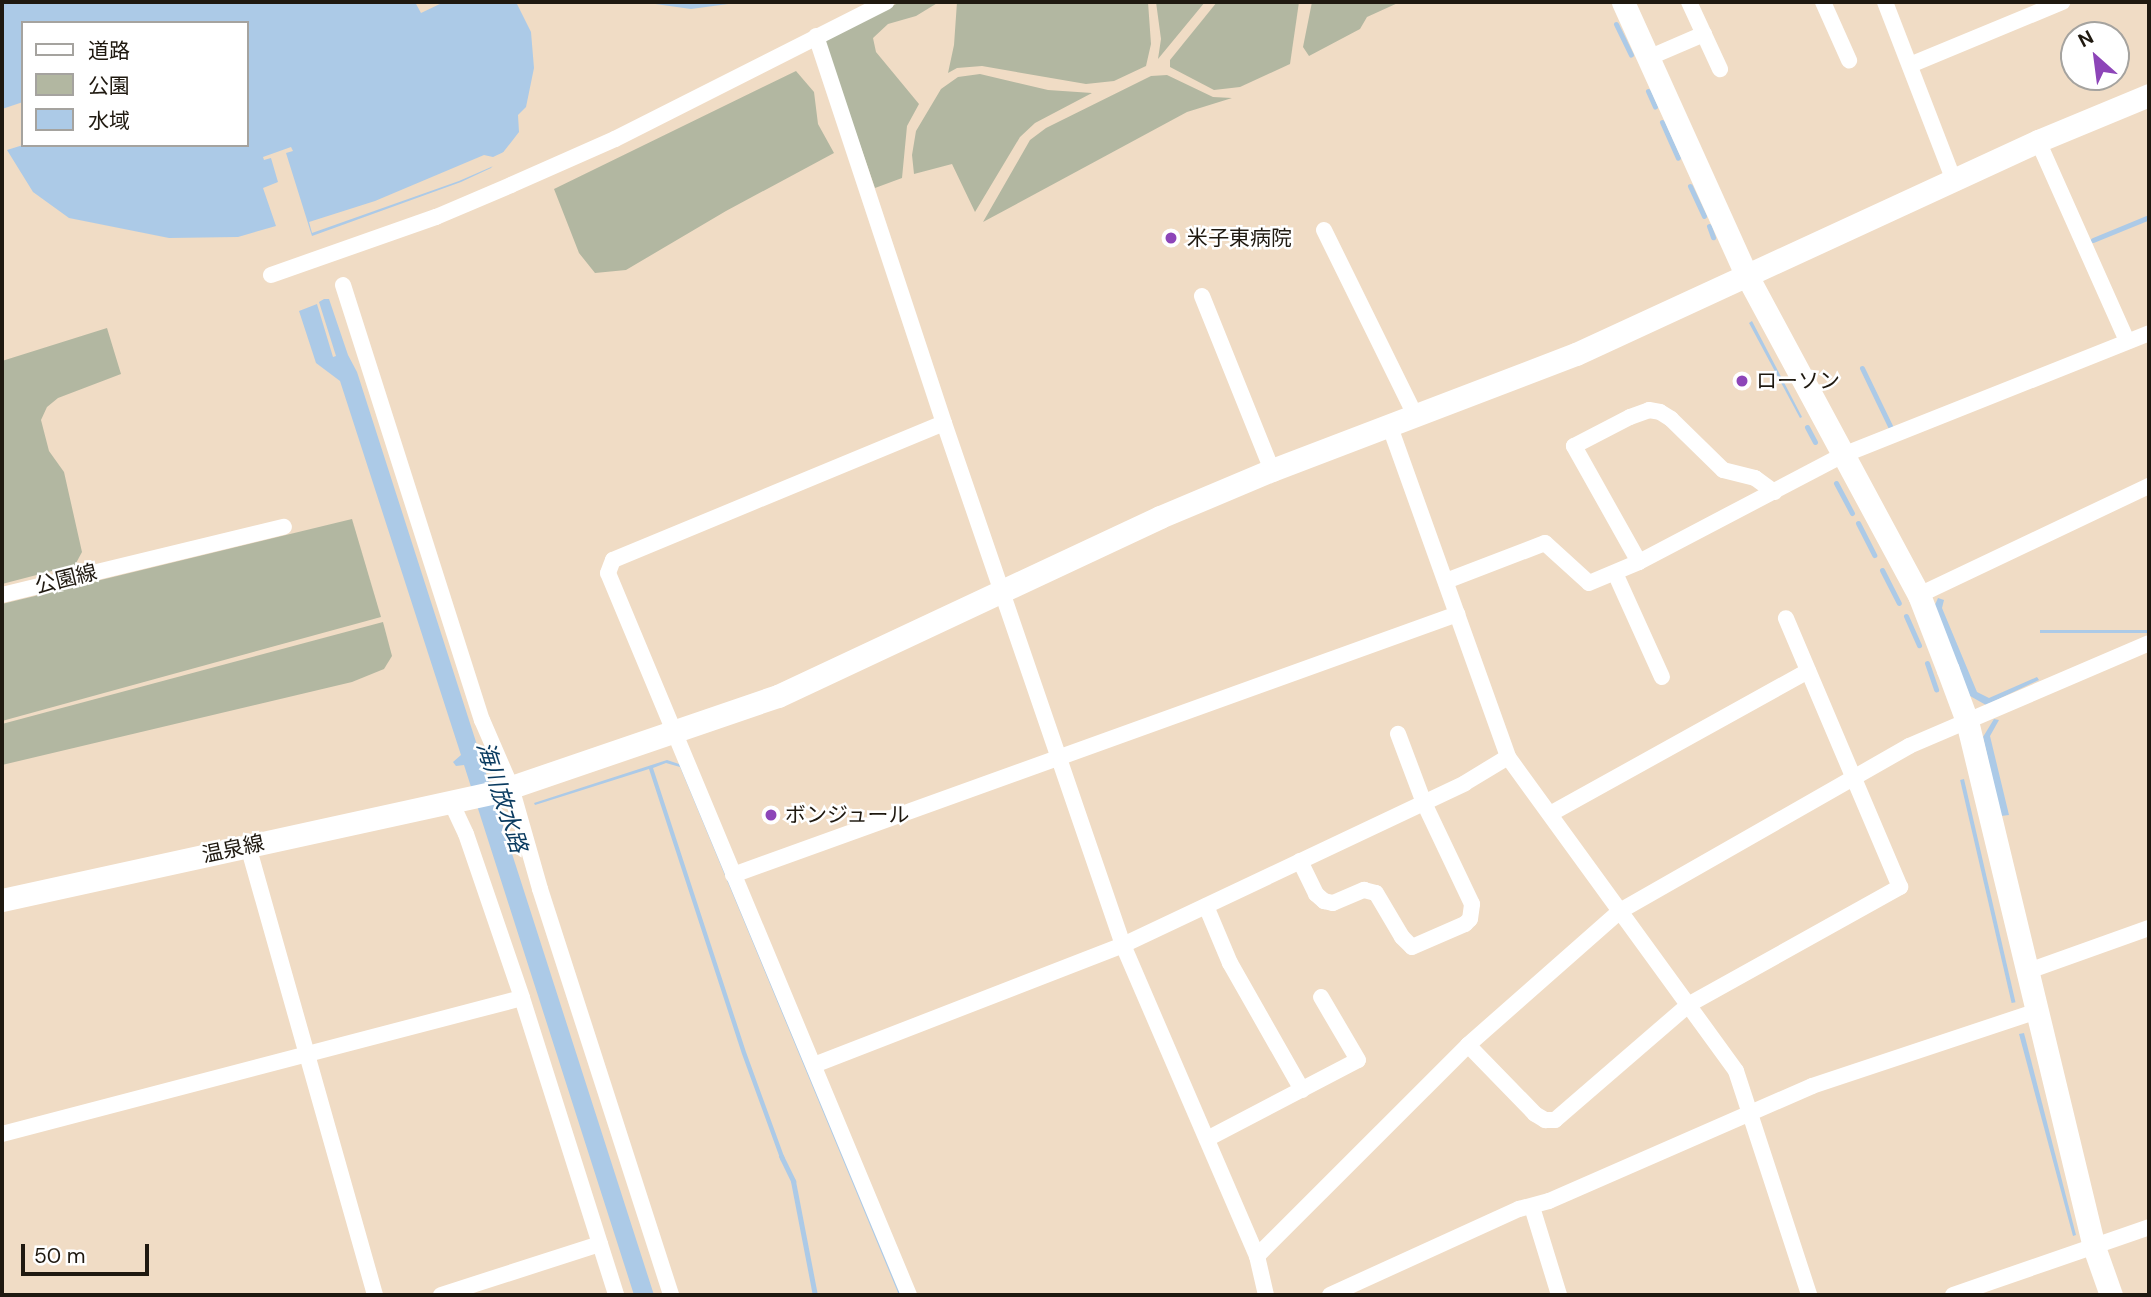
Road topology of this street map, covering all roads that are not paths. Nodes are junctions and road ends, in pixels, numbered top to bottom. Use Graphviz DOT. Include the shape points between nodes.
graph roads {
  1 [pos="886,2"];
  2 [pos="1623,2"];
  3 [pos="1689,2"];
  4 [pos="1823,2"];
  5 [pos="1885,2"];
  6 [pos="2062,2"];
  7 [pos="1704,34"];
  8 [pos="816,36"];
  9 [pos="1648,58"];
  10 [pos="1849,60"];
  11 [pos="1910,65"];
  12 [pos="1720,69"];
  13 [pos="2149,95"];
  14 [pos="2038,141"];
  15 [pos="1954,181"];
  16 [pos="1324,230"];
  17 [pos="1746,274"];
  18 [pos="271,275"];
  19 [pos="343,285"];
  20 [pos="1202,296"];
  21 [pos="2149,333"];
  22 [pos="2127,341"];
  23 [pos="1416,417"];
  24 [pos="944,422"];
  25 [pos="1390,427"];
  26 [pos="1843,456"];
  27 [pos="1272,470"];
  28 [pos="2149,485"];
  29 [pos="1774,492"];
  30 [pos="284,527"];
  31 [pos="1639,562"];
  32 [pos="1615,573"];
  33 [pos="1446,581"];
  34 [pos="1000,590"];
  35 [pos="2,595"];
  36 [pos="1919,595"];
  37 [pos="1457,614"];
  38 [pos="1786,618"];
  39 [pos="2148,649"];
  40 [pos="1808,671"];
  41 [pos="1662,677"];
  42 [pos="1967,721"];
  43 [pos="676,733"];
  44 [pos="1398,734"];
  45 [pos="1508,757"];
  46 [pos="1058,758"];
  47 [pos="1854,778"];
  48 [pos="505,789"];
  49 [pos="458,800"];
  50 [pos="1424,803"];
  51 [pos="1550,814"];
  52 [pos="248,846"];
  53 [pos="1300,860"];
  54 [pos="733,875"];
  55 [pos="2,900"];
  56 [pos="1206,906"];
  57 [pos="1620,911"];
  58 [pos="2149,928"];
  59 [pos="1123,945"];
  60 [pos="2026,972"];
  61 [pos="1321,997"];
  62 [pos="522,998"];
  63 [pos="1688,1005"];
  64 [pos="2035,1012"];
  65 [pos="1468,1045"];
  66 [pos="308,1054"];
  67 [pos="814,1065"];
  68 [pos="1302,1090"];
  69 [pos="1750,1115"];
  70 [pos="2,1133"];
  71 [pos="1207,1139"];
  72 [pos="1532,1207"];
  73 [pos="2149,1227"];
  74 [pos="600,1244"];
  75 [pos="2094,1247"];
  76 [pos="1257,1256"];
  77 [pos="375,1295"];
  78 [pos="441,1295"];
  79 [pos="616,1295"];
  80 [pos="671,1295"];
  81 [pos="909,1295"];
  82 [pos="1266,1295"];
  83 [pos="1330,1295"];
  84 [pos="1559,1295"];
  85 [pos="1809,1295"];
  86 [pos="1953,1295"];
  87 [pos="2111,1295"];
  1 -- 8 [label="street"];
  2 -- 9 [label="street"];
  3 -- 7 [label="street"];
  4 -- 10 [label="street"];
  5 -- 11 [label="street"];
  6 -- 11 [label="street"];
  7 -- 9 [label="street"];
  7 -- 12 [label="street"];
  8 -- 18 [label="street" via="603,144 436,217"];
  8 -- 24 [label="street"];
  9 -- 17 [label="street"];
  11 -- 15 [label="street"];
  13 -- 14 [label="street, 温泉線"];
  14 -- 15 [label="street, 温泉線"];
  14 -- 22 [label="street"];
  15 -- 17 [label="street, 温泉線"];
  16 -- 23 [label="street"];
  17 -- 23 [label="street, 温泉線" via="1576,354"];
  17 -- 26 [label="street"];
  19 -- 48 [label="street"];
  20 -- 27 [label="street"];
  21 -- 22 [label="street"];
  22 -- 26 [label="street"];
  23 -- 25 [label="street, 温泉線"];
  24 -- 34 [label="street"];
  24 -- 43 [label="street" via="612,560 608,573"];
  25 -- 27 [label="street, 温泉線"];
  25 -- 33 [label="street"];
  26 -- 29 [label="street"];
  26 -- 36 [label="street"];
  27 -- 34 [label="street, 温泉線"];
  28 -- 36 [label="street"];
  29 -- 31 [label="street"];
  29 -- 31 [label="street" via="1755,478 1723,470 1660,412 1649,410 1630,417 1574,446"];
  30 -- 35 [label="street, 公園線"];
  31 -- 32 [label="street"];
  32 -- 33 [label="street" via="1589,583 1545,543"];
  32 -- 41 [label="street"];
  33 -- 37 [label="street"];
  34 -- 43 [label="street, 温泉線" via="778,696"];
  34 -- 46 [label="street"];
  36 -- 42 [label="street"];
  37 -- 45 [label="street"];
  37 -- 46 [label="street"];
  38 -- 40 [label="street"];
  39 -- 42 [label="street"];
  40 -- 47 [label="street"];
  40 -- 51 [label="street"];
  42 -- 47 [label="street"];
  42 -- 60 [label="street"];
  43 -- 48 [label="street, 温泉線"];
  43 -- 54 [label="street"];
  44 -- 50 [label="street"];
  45 -- 50 [label="street"];
  45 -- 51 [label="street"];
  46 -- 54 [label="street"];
  46 -- 59 [label="street"];
  47 -- 57 [label="street"];
  47 -- 63 [label="street" via="1900,887"];
  48 -- 49 [label="street, 温泉線"];
  48 -- 80 [label="street"];
  49 -- 52 [label="street, 温泉線"];
  49 -- 62 [label="street"];
  50 -- 53 [label="street"];
  50 -- 53 [label="street" via="1473,910 1465,925 1416,947 1408,945 1379,896 1370,889 1333,903 1324,901"];
  51 -- 57 [label="street"];
  52 -- 55 [label="street, 温泉線"];
  52 -- 66 [label="street"];
  53 -- 56 [label="street"];
  54 -- 67 [label="street"];
  56 -- 59 [label="street"];
  56 -- 68 [label="street" via="1230,963"];
  57 -- 63 [label="street"];
  57 -- 65 [label="street"];
  58 -- 60 [label="street"];
  59 -- 67 [label="street"];
  59 -- 71 [label="street"];
  60 -- 64 [label="street"];
  61 -- 68 [label="street" via="1358,1060"];
  62 -- 66 [label="street"];
  62 -- 74 [label="street"];
  63 -- 65 [label="street" via="1551,1121 1535,1114"];
  63 -- 69 [label="street" via="1736,1071"];
  64 -- 69 [label="street" via="1812,1086"];
  64 -- 75 [label="street"];
  65 -- 76 [label="street"];
  66 -- 70 [label="street"];
  66 -- 77 [label="street"];
  67 -- 81 [label="street"];
  68 -- 71 [label="street"];
  69 -- 72 [label="street"];
  69 -- 85 [label="street"];
  71 -- 76 [label="street"];
  72 -- 83 [label="street"];
  72 -- 84 [label="street"];
  73 -- 75 [label="street"];
  74 -- 78 [label="street"];
  74 -- 79 [label="street"];
  75 -- 86 [label="street"];
  75 -- 87 [label="street"];
  76 -- 82 [label="street"];
}
